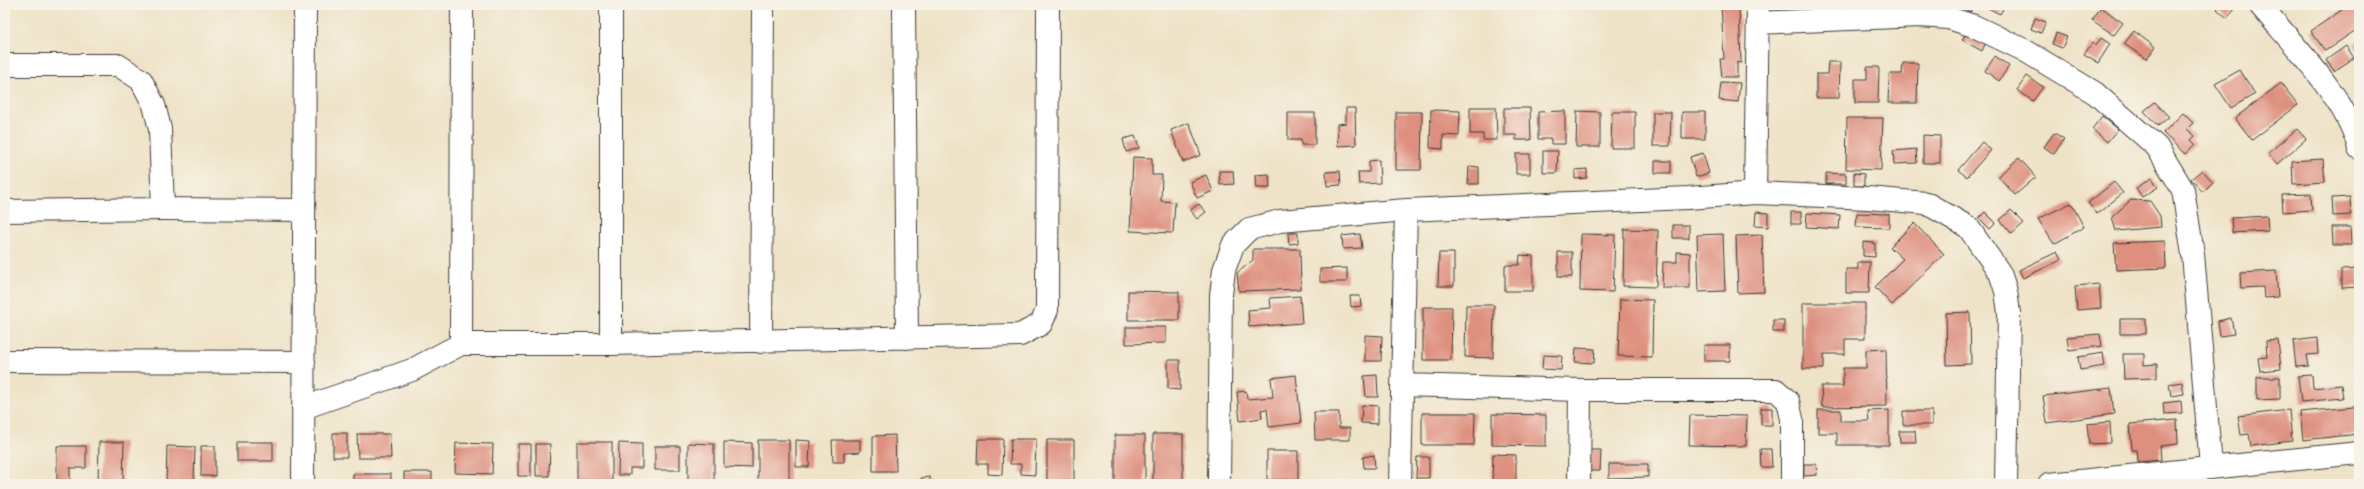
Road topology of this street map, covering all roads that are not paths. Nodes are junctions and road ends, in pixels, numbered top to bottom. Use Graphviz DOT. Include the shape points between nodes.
graph roads {
  1 [pos="305,5"];
  2 [pos="462,5"];
  3 [pos="610,5"];
  4 [pos="763,5"];
  5 [pos="904,5"];
  6 [pos="1048,5"];
  7 [pos="2260,5"];
  8 [pos="1758,14"];
  9 [pos="5,65"];
  10 [pos="2359,148"];
  11 [pos="1755,193"];
  12 [pos="163,209"];
  13 [pos="304,210"];
  14 [pos="1406,210"];
  15 [pos="5,211"];
  16 [pos="907,338"];
  17 [pos="761,342"];
  18 [pos="461,344"];
  19 [pos="611,344"];
  20 [pos="5,361"];
  21 [pos="304,362"];
  22 [pos="1402,385"];
  23 [pos="1580,390"];
  24 [pos="303,408"];
  25 [pos="2359,453"];
  26 [pos="2211,467"];
  27 [pos="303,484"];
  28 [pos="1219,484"];
  29 [pos="1400,484"];
  30 [pos="1578,484"];
  31 [pos="1792,484"];
  32 [pos="2006,484"];
  33 [pos="2049,484"];
  1 -- 13 [label="street"];
  2 -- 18 [label="street"];
  3 -- 19 [label="street"];
  4 -- 17 [label="street"];
  5 -- 16 [label="street"];
  6 -- 16 [label="street" via="1047,310 1041,324 1020,335"];
  7 -- 10 [label="street" via="2340,104 2355,133"];
  8 -- 11 [label="street"];
  8 -- 26 [label="street" via="1920,16 1948,18 1974,26 2024,50 2095,93 2157,147 2183,190 2193,254"];
  9 -- 12 [label="street" via="118,65 141,80 154,104 160,129"];
  11 -- 14 [label="street"];
  11 -- 32 [label="street" via="1926,203 1968,227 2000,273 2006,291 2009,313"];
  12 -- 13 [label="street"];
  12 -- 15 [label="street"];
  13 -- 21 [label="street"];
  14 -- 22 [label="street"];
  14 -- 28 [label="street" via="1280,221 1249,229 1233,245 1224,270 1221,295"];
  16 -- 17 [label="street"];
  17 -- 19 [label="street"];
  18 -- 19 [label="street"];
  18 -- 24 [label="street" via="412,370"];
  20 -- 21 [label="street"];
  21 -- 24 [label="street"];
  22 -- 23 [label="street"];
  22 -- 29 [label="street"];
  23 -- 30 [label="street"];
  23 -- 31 [label="street" via="1776,390 1788,401 1792,419"];
  24 -- 27 [label="street"];
  25 -- 26 [label="street"];
  26 -- 33 [label="street"];
}
